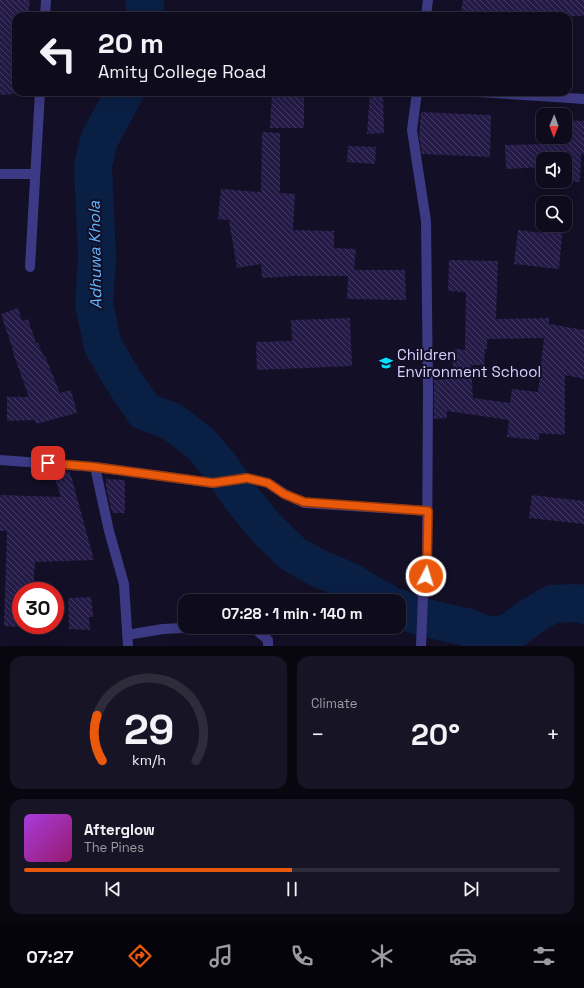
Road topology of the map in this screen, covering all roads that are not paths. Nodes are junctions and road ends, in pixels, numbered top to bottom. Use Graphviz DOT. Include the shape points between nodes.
graph roads {
  1 [pos="46,0"];
  2 [pos="428,0"];
  3 [pos="45,12"];
  4 [pos="426,12"];
  5 [pos="40,96"];
  6 [pos="416,96"];
  7 [pos="539,96"];
  8 [pos="584,99"];
  9 [pos="0,174"];
  10 [pos="35,174"];
  11 [pos="30,267"];
  12 [pos="0,460"];
  13 [pos="95,467"];
  14 [pos="428,511"];
  15 [pos="178,628"];
  16 [pos="261,634"];
  17 [pos="127,635"];
  18 [pos="128,646"];
  19 [pos="268,646"];
  20 [pos="421,646"];
  1 -- 3 [label="street"];
  2 -- 4 [label="street"];
  5 -- 10 [label="street"];
  6 -- 14 [label="street" via="412,130 426,221"];
  7 -- 8 [label="street"];
  9 -- 10 [label="street"];
  10 -- 11 [label="street"];
  12 -- 13 [label="street"];
  13 -- 14 [label="street" via="213,483 247,478 268,483 284,494 304,502"];
  13 -- 17 [label="street" via="124,584"];
  14 -- 20 [label="street"];
  15 -- 17 [label="street"];
  16 -- 19 [label="street" via="268,640"];
  17 -- 18 [label="street"];
}
